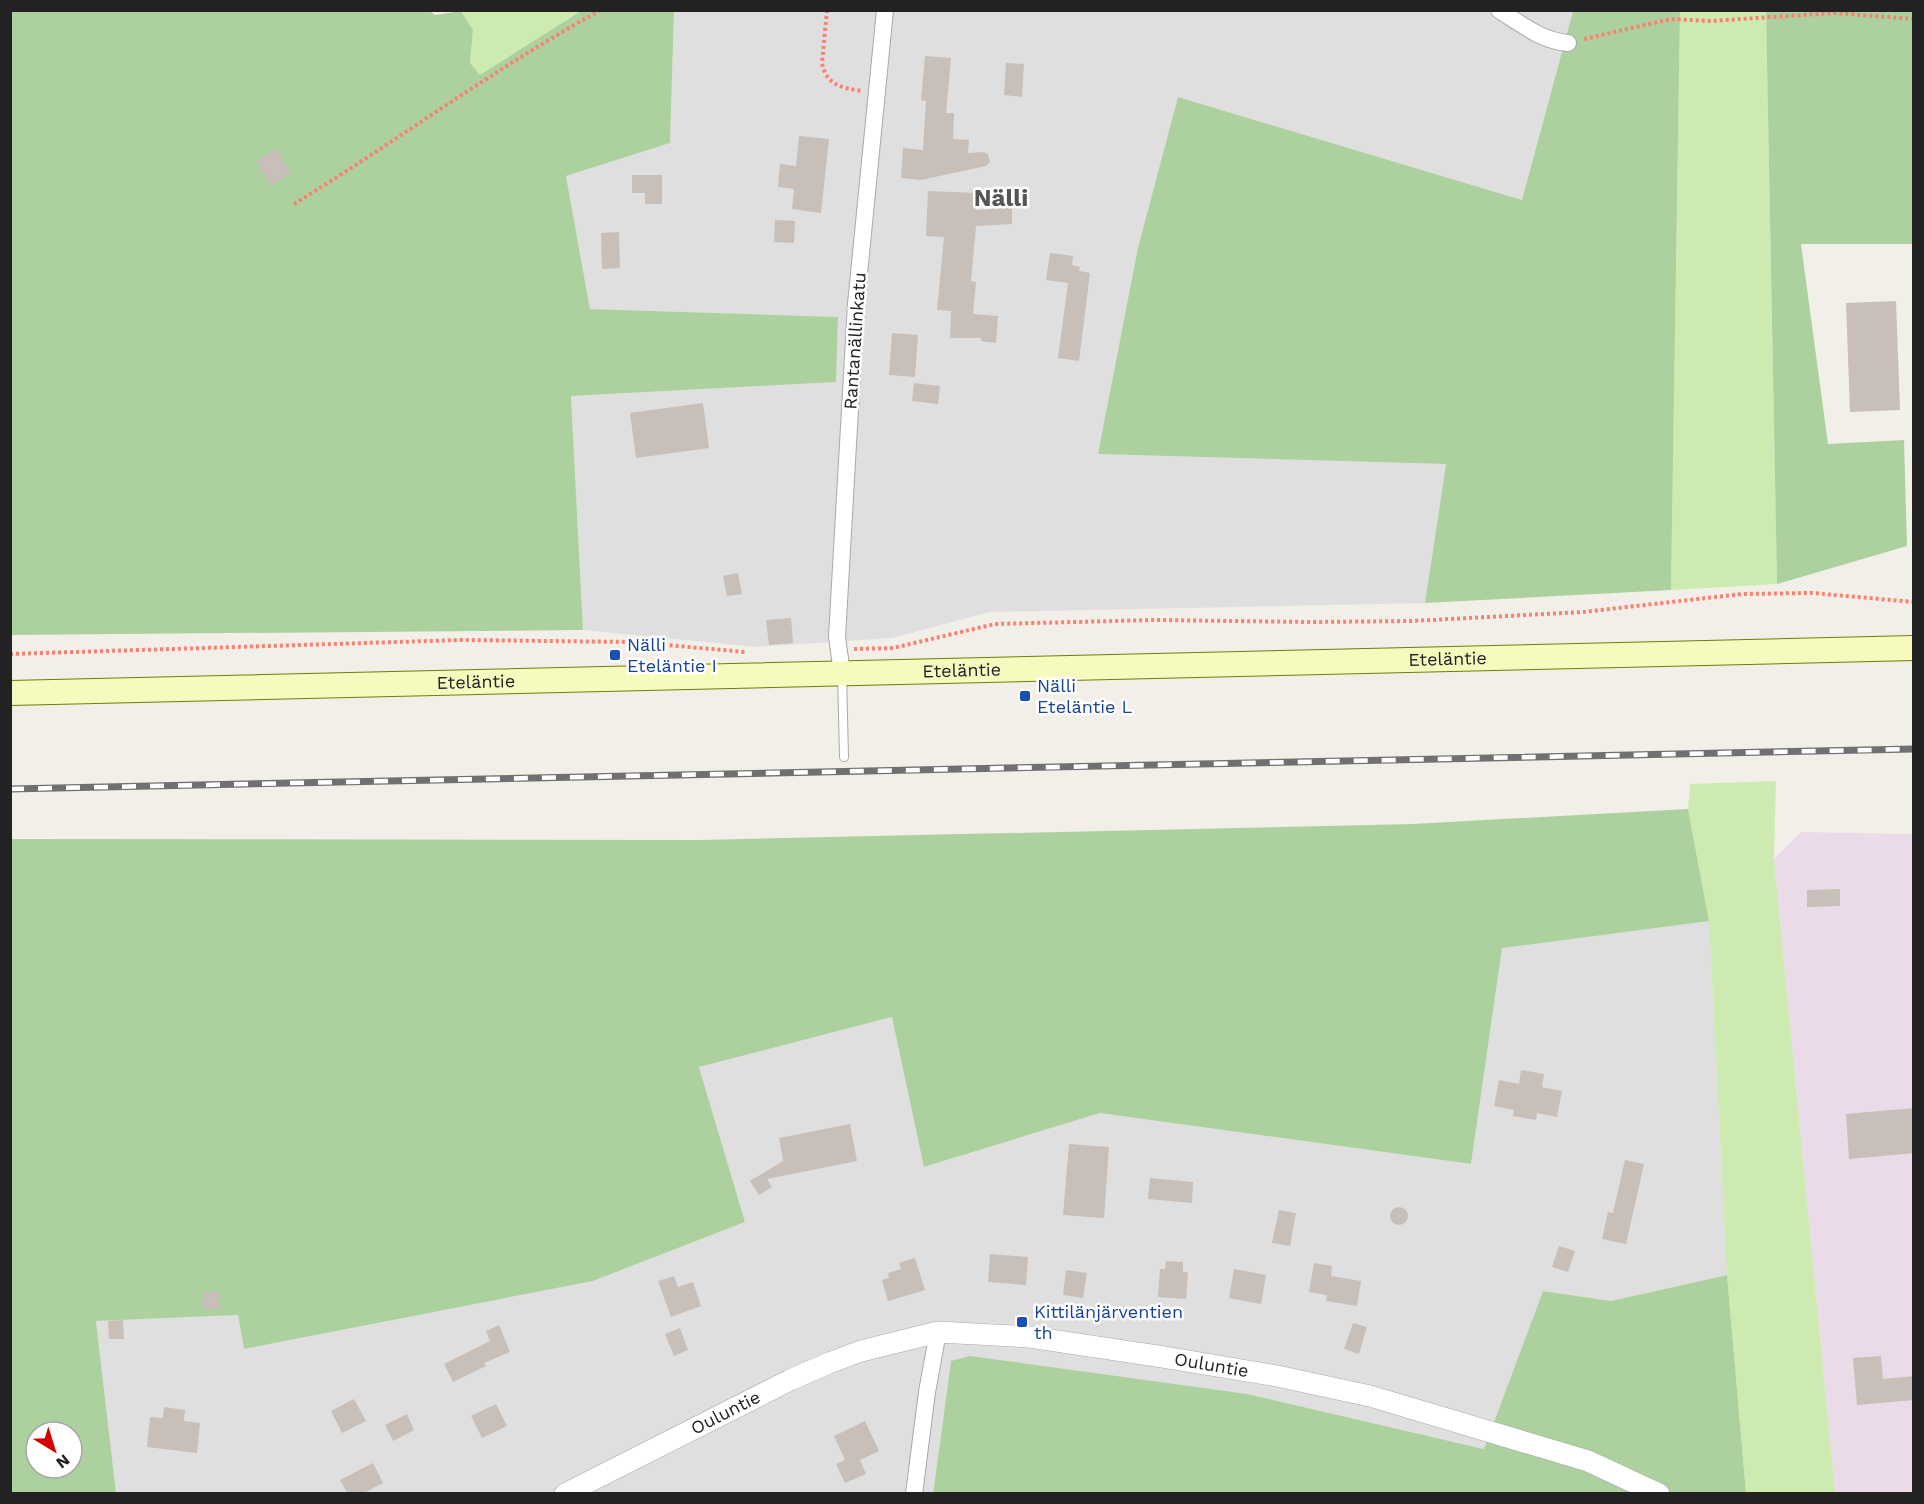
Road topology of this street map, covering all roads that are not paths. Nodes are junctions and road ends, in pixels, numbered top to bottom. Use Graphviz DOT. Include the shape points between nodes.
graph roads {
  1 [pos="885,10"];
  2 [pos="1499,10"];
  3 [pos="1568,43"];
  4 [pos="1914,648"];
  5 [pos="840,661"];
  6 [pos="10,693"];
  7 [pos="844,758"];
  8 [pos="938,1332"];
  9 [pos="565,1494"];
  10 [pos="914,1494"];
  11 [pos="1659,1494"];
  1 -- 5 [label="street, Rantanällinkatu" via="856,304 837,637"];
  2 -- 3 [label="street" via="1538,35"];
  4 -- 5 [label="main road, Eteläntie"];
  5 -- 6 [label="main road, Eteläntie"];
  5 -- 7 [label="lane"];
  8 -- 9 [label="street, Ouluntie" via="829,1363"];
  8 -- 10 [label="street"];
  8 -- 11 [label="street, Ouluntie" via="1030,1337 1370,1396 1588,1461"];
}
